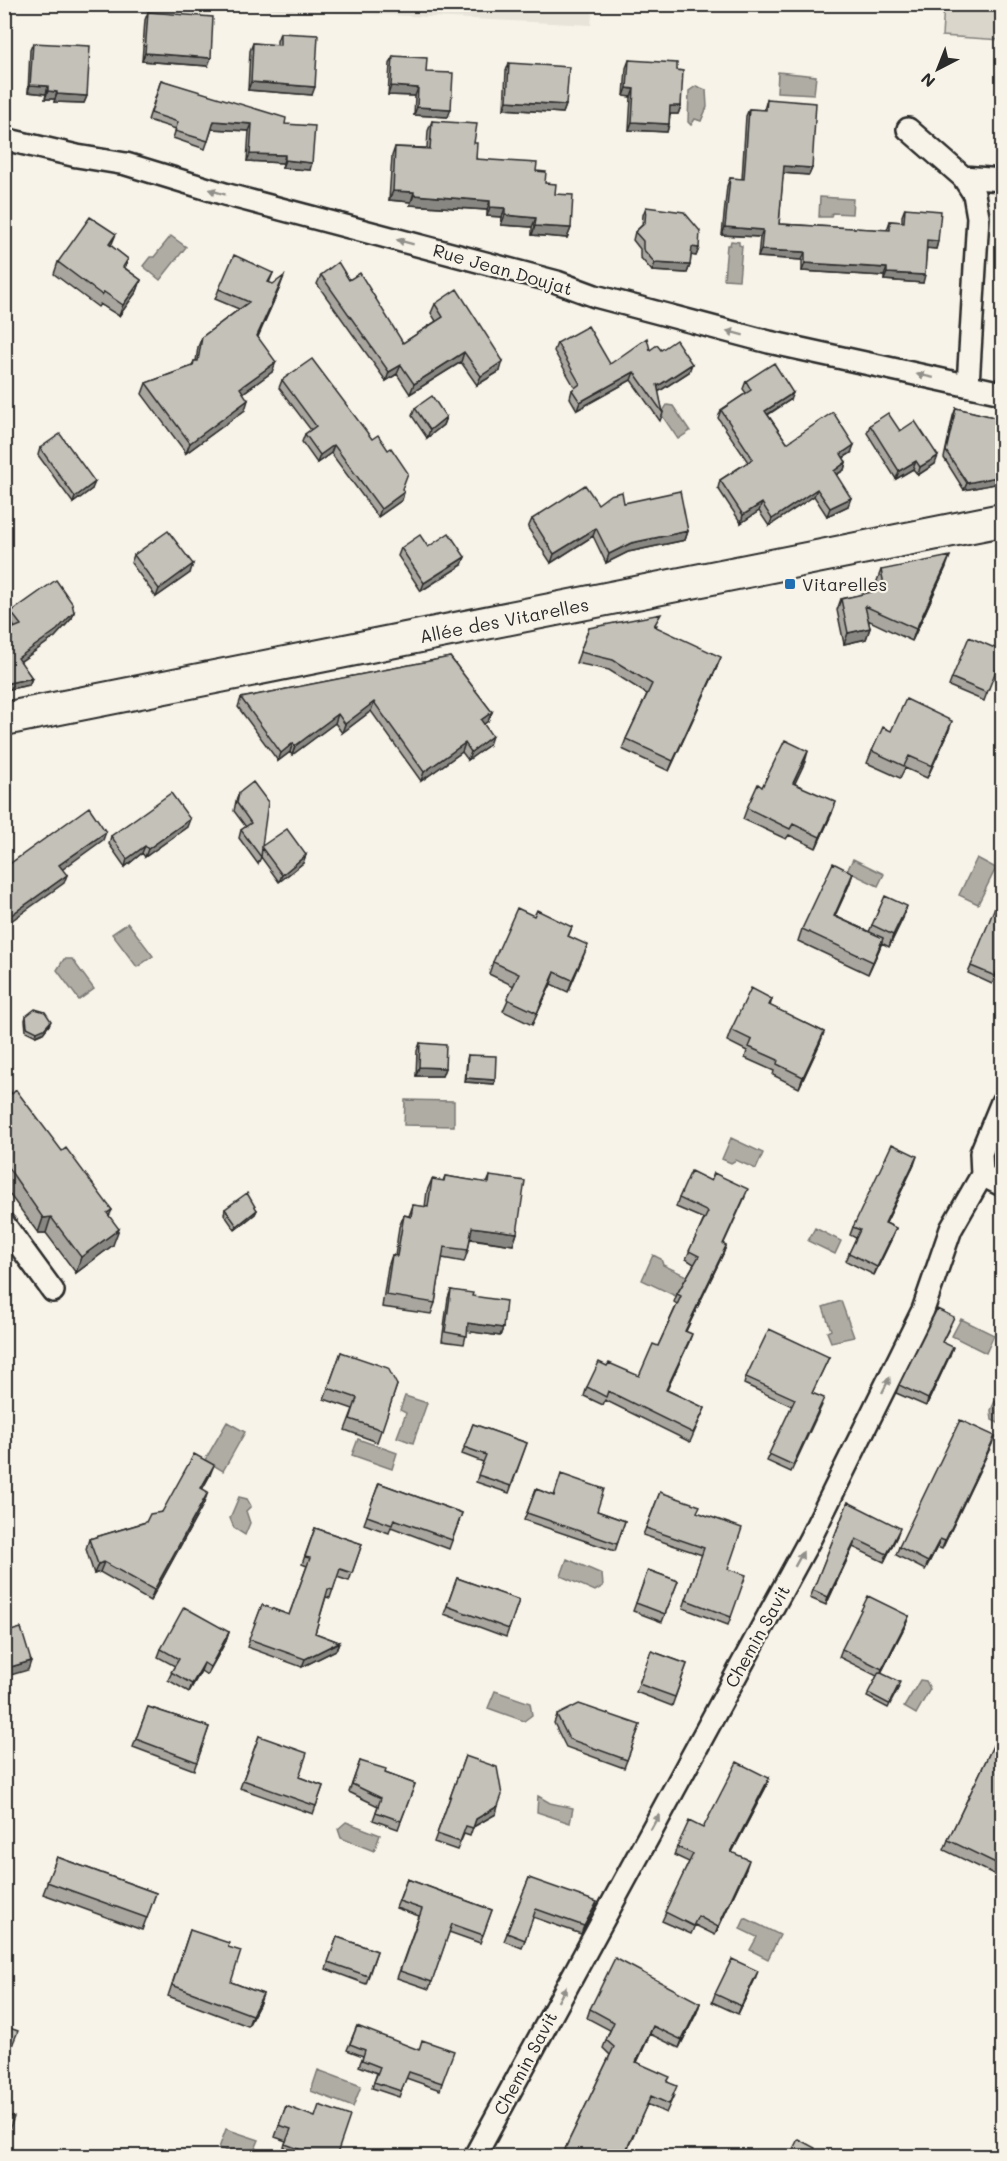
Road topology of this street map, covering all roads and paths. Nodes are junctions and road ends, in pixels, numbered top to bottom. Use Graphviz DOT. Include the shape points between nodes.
graph roads {
  1 [pos="909,129"];
  2 [pos="4,139"];
  3 [pos="963,177"];
  4 [pos="1002,180"];
  5 [pos="968,385"];
  6 [pos="1002,393"];
  7 [pos="1002,520"];
  8 [pos="4,719"];
  9 [pos="1002,1102"];
  10 [pos="982,1175"];
  11 [pos="1002,1185"];
  12 [pos="4,1224"];
  13 [pos="53,1291"];
  14 [pos="475,2157"];
  1 -- 3 [label="street"];
  5 -- 2 [label="street, Rue Jean Doujat, one-way" via="769,342 126,164"];
  3 -- 4 [label="street"];
  3 -- 5 [label="street" via="974,194 978,217"];
  5 -- 6 [label="street, Rue Jean Doujat"];
  7 -- 8 [label="main road, Allée des Vitarelles"];
  9 -- 10 [label="street, Chemin Savit" via="981,1153"];
  10 -- 11 [label="street"];
  14 -- 10 [label="street, Chemin Savit, one-way" via="810,1539 922,1310 951,1229"];
  12 -- 13 [label="street"];
}
